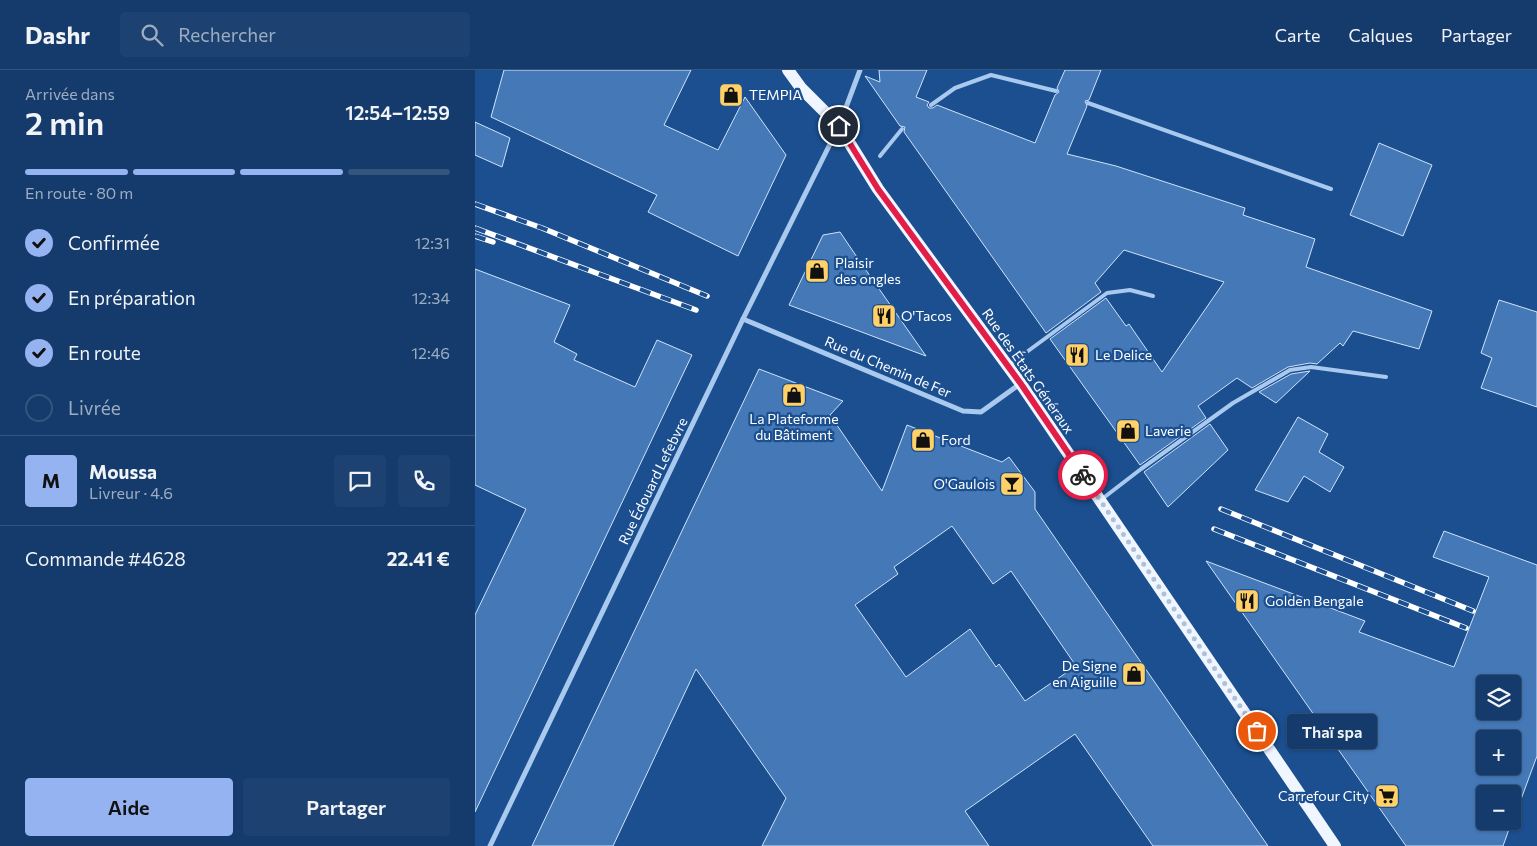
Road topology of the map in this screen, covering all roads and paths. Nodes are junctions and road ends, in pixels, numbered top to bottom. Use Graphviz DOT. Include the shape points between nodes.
graph roads {
  1 [pos="788,70"];
  2 [pos="860,70"];
  3 [pos="1056,92"];
  4 [pos="1088,103"];
  5 [pos="931,105"];
  6 [pos="839,126"];
  7 [pos="902,129"];
  8 [pos="880,156"];
  9 [pos="1331,189"];
  10 [pos="1153,296"];
  11 [pos="743,318"];
  12 [pos="1007,366"];
  13 [pos="1386,377"];
  14 [pos="1021,384"];
  15 [pos="1100,500"];
  16 [pos="490,846"];
  17 [pos="1335,846"];
  1 -- 6 [label="main road, Rue des États Généraux" via="801,88"];
  2 -- 6 [label="street, Rue Édouard Lefebvre"];
  3 -- 5 [label="lane" via="991,75 955,88"];
  4 -- 9 [label="lane"];
  6 -- 11 [label="street, Rue Édouard Lefebvre"];
  6 -- 12 [label="main road, Rue des États Généraux" via="878,189"];
  7 -- 8 [label="lane"];
  10 -- 12 [label="lane" via="1130,290 1107,293"];
  11 -- 14 [label="street, Rue du Chemin de Fer" via="963,411 981,412"];
  11 -- 16 [label="street, Rue Édouard Lefebvre"];
  12 -- 14 [label="main road, Rue des États Généraux"];
  13 -- 15 [label="lane" via="1311,367 1290,370 1233,403"];
  14 -- 15 [label="main road, Rue des États Généraux"];
  15 -- 17 [label="main road, Rue des États Généraux"];
}
